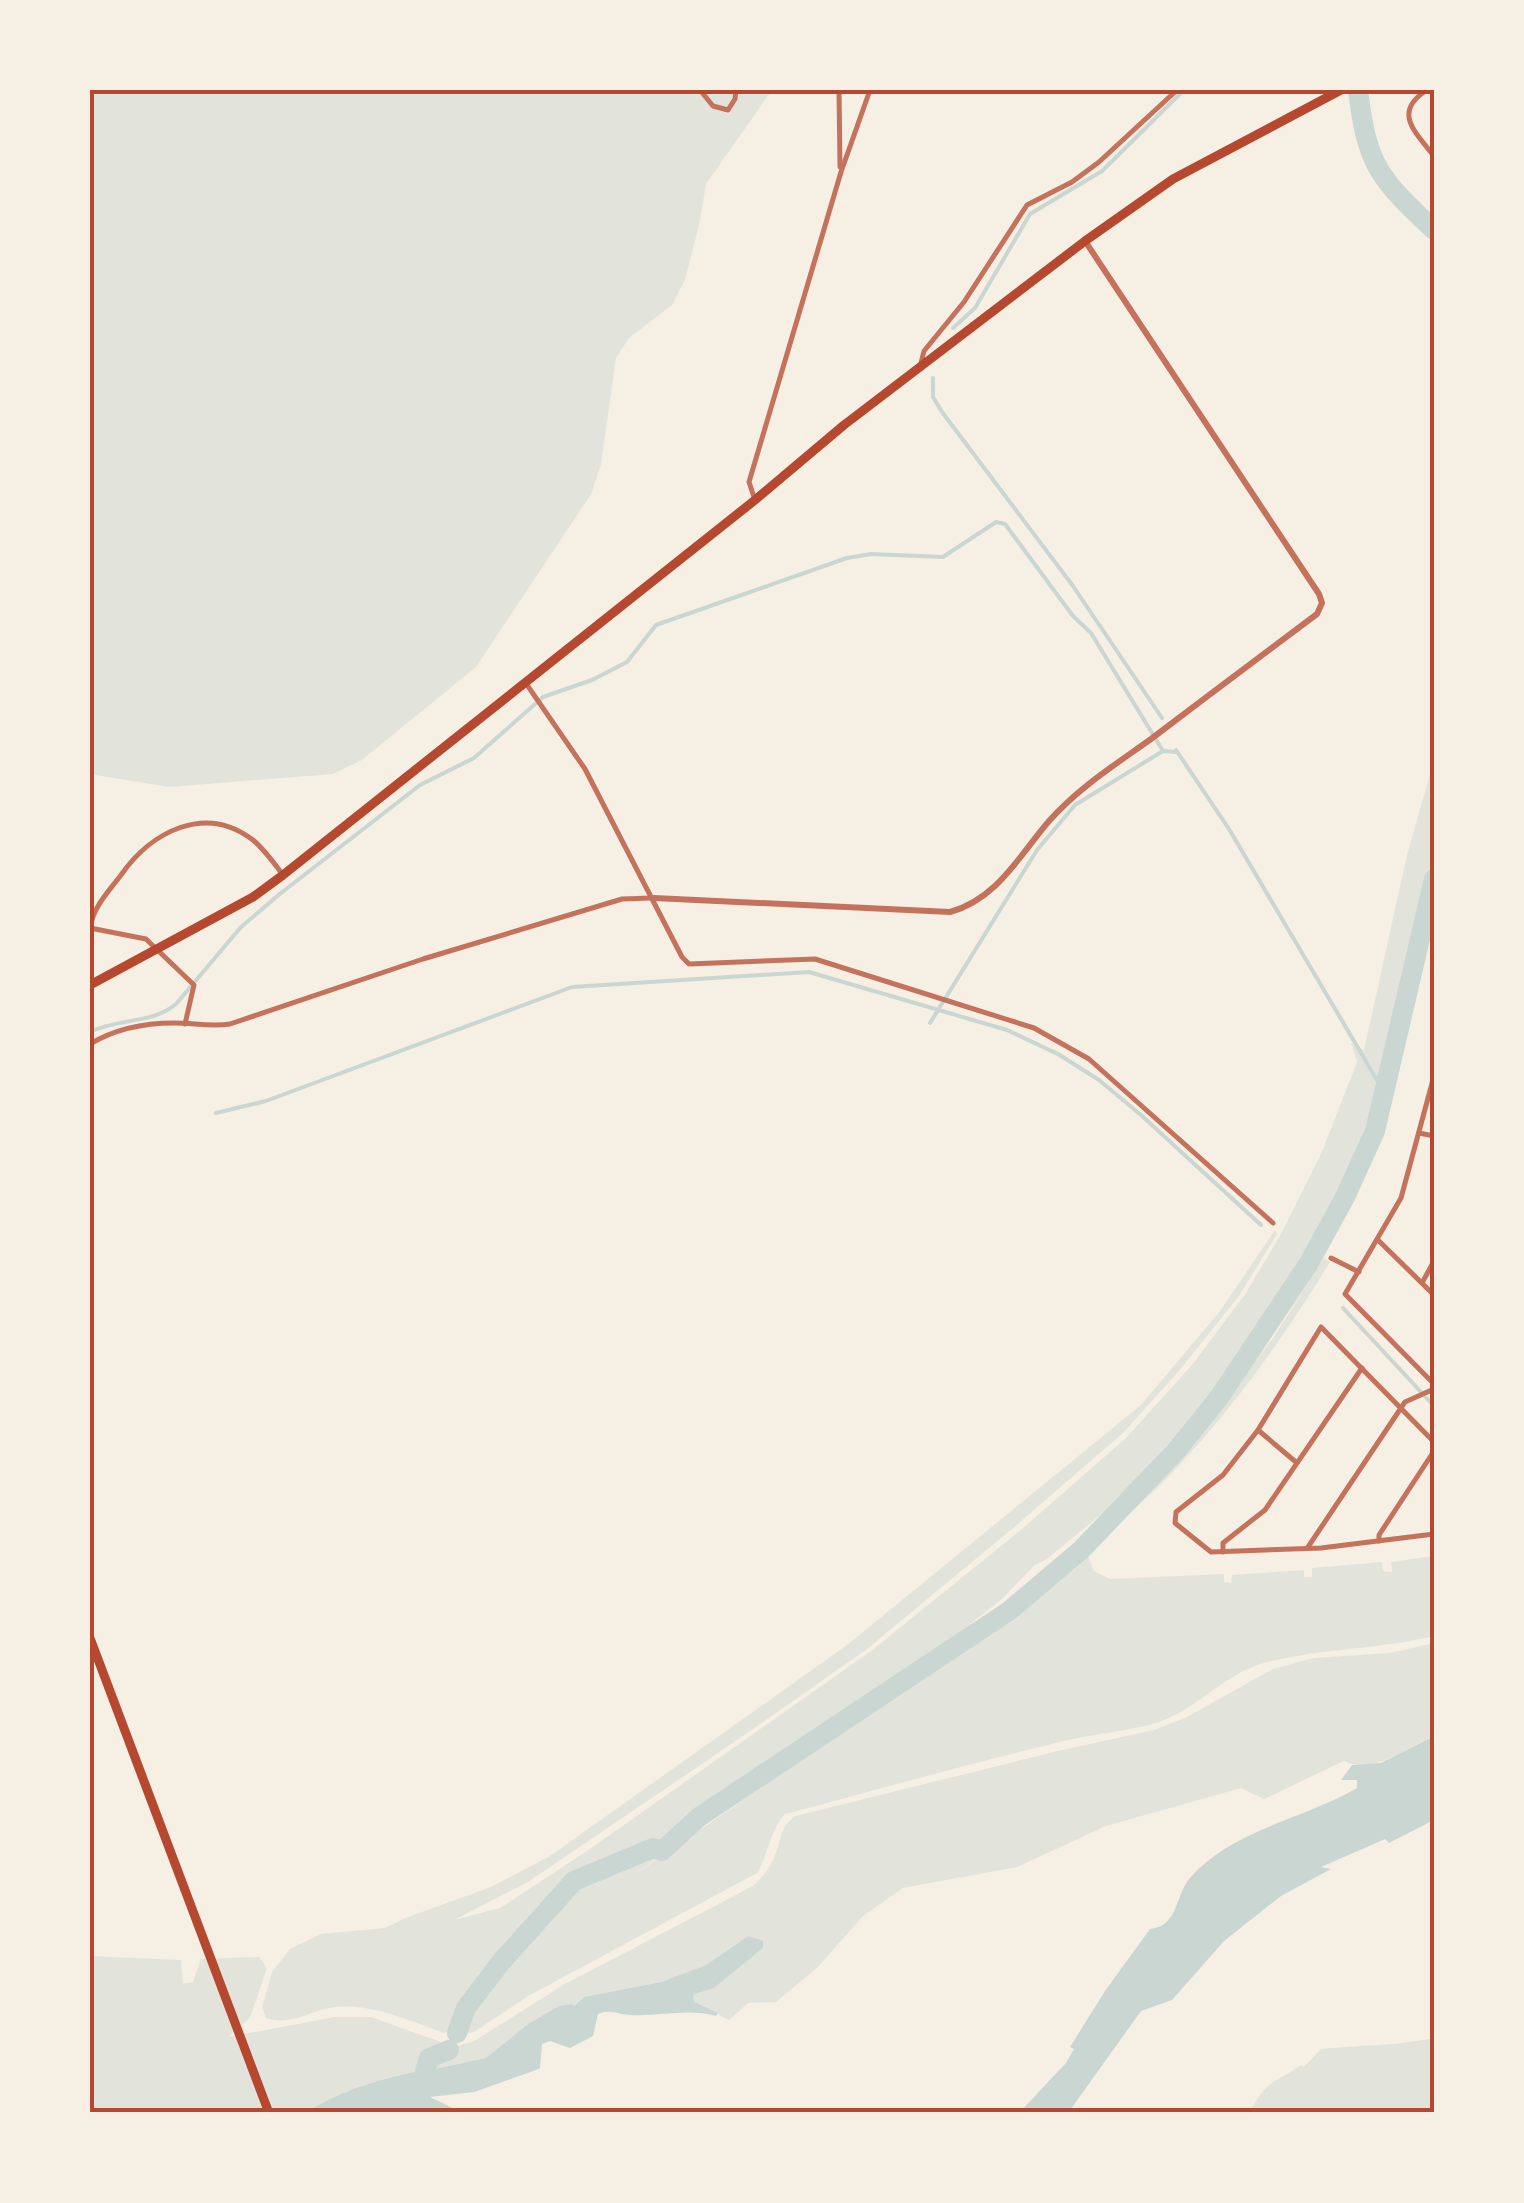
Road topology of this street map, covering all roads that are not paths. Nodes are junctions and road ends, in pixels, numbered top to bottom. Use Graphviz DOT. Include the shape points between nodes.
graph roads {
  1 [pos="700,90"];
  2 [pos="736,90"];
  3 [pos="839,90"];
  4 [pos="870,90"];
  5 [pos="1176,90"];
  6 [pos="1342,90"];
  7 [pos="1427,90"];
  8 [pos="1434,156"];
  9 [pos="841,172"];
  10 [pos="1085,241"];
  11 [pos="921,366"];
  12 [pos="755,500"];
  13 [pos="525,682"];
  14 [pos="283,874"];
  15 [pos="654,898"];
  16 [pos="91,914"];
  17 [pos="90,928"];
  18 [pos="154,949"];
  19 [pos="90,985"];
  20 [pos="186,1024"];
  21 [pos="90,1044"];
  22 [pos="1434,1076"];
  23 [pos="1419,1132"];
  24 [pos="1434,1136"];
  25 [pos="1273,1224"];
  26 [pos="1378,1240"];
  27 [pos="1331,1258"];
  28 [pos="1434,1261"];
  29 [pos="1358,1272"];
  30 [pos="1422,1282"];
  31 [pos="1434,1295"];
  32 [pos="1362,1368"];
  33 [pos="1434,1386"];
  34 [pos="1401,1408"];
  35 [pos="1258,1430"];
  36 [pos="1434,1442"];
  37 [pos="1434,1451"];
  38 [pos="1297,1463"];
  39 [pos="1434,1534"];
  40 [pos="1379,1542"];
  41 [pos="1308,1548"];
  42 [pos="1223,1552"];
  43 [pos="90,1638"];
  44 [pos="270,2113"];
  1 -- 2 [label="street" via="713,106 728,110"];
  3 -- 9 [label="street"];
  4 -- 9 [label="street"];
  5 -- 11 [label="street" via="1099,162 1020,212 995,258 924,351"];
  6 -- 10 [label="main road" via="1174,179"];
  7 -- 8 [label="street" via="1414,98 1408,116"];
  9 -- 12 [label="street" via="748,482"];
  10 -- 11 [label="main road"];
  10 -- 15 [label="street" via="1319,594 1317,614 1083,789 986,896 965,908"];
  11 -- 12 [label="main road"];
  12 -- 13 [label="main road"];
  13 -- 14 [label="main road"];
  13 -- 15 [label="street" via="585,769"];
  14 -- 16 [label="street" via="236,828 191,822 146,846"];
  14 -- 18 [label="main road"];
  15 -- 20 [label="street" via="622,898 230,1024"];
  15 -- 25 [label="street" via="689,964 816,959 1034,1028 1088,1059"];
  16 -- 17 [label="street"];
  17 -- 18 [label="street" via="146,939"];
  18 -- 19 [label="main road"];
  18 -- 20 [label="street" via="194,985"];
  20 -- 21 [label="street" via="112,1031"];
  22 -- 23 [label="street"];
  23 -- 24 [label="street"];
  23 -- 26 [label="street" via="1401,1198"];
  26 -- 29 [label="street"];
  26 -- 30 [label="street"];
  27 -- 29 [label="street"];
  28 -- 30 [label="street"];
  29 -- 33 [label="street" via="1345,1294"];
  30 -- 31 [label="street"];
  32 -- 34 [label="street"];
  32 -- 35 [label="street" via="1322,1326"];
  32 -- 38 [label="street"];
  33 -- 34 [label="street"];
  34 -- 36 [label="street"];
  34 -- 41 [label="street"];
  35 -- 38 [label="street"];
  35 -- 42 [label="street" via="1223,1476 1176,1512 1174,1523 1210,1552"];
  37 -- 40 [label="street"];
  38 -- 42 [label="street" via="1266,1510 1224,1543"];
  39 -- 40 [label="street"];
  40 -- 41 [label="street"];
  41 -- 42 [label="street"];
  43 -- 44 [label="main road"];
}
